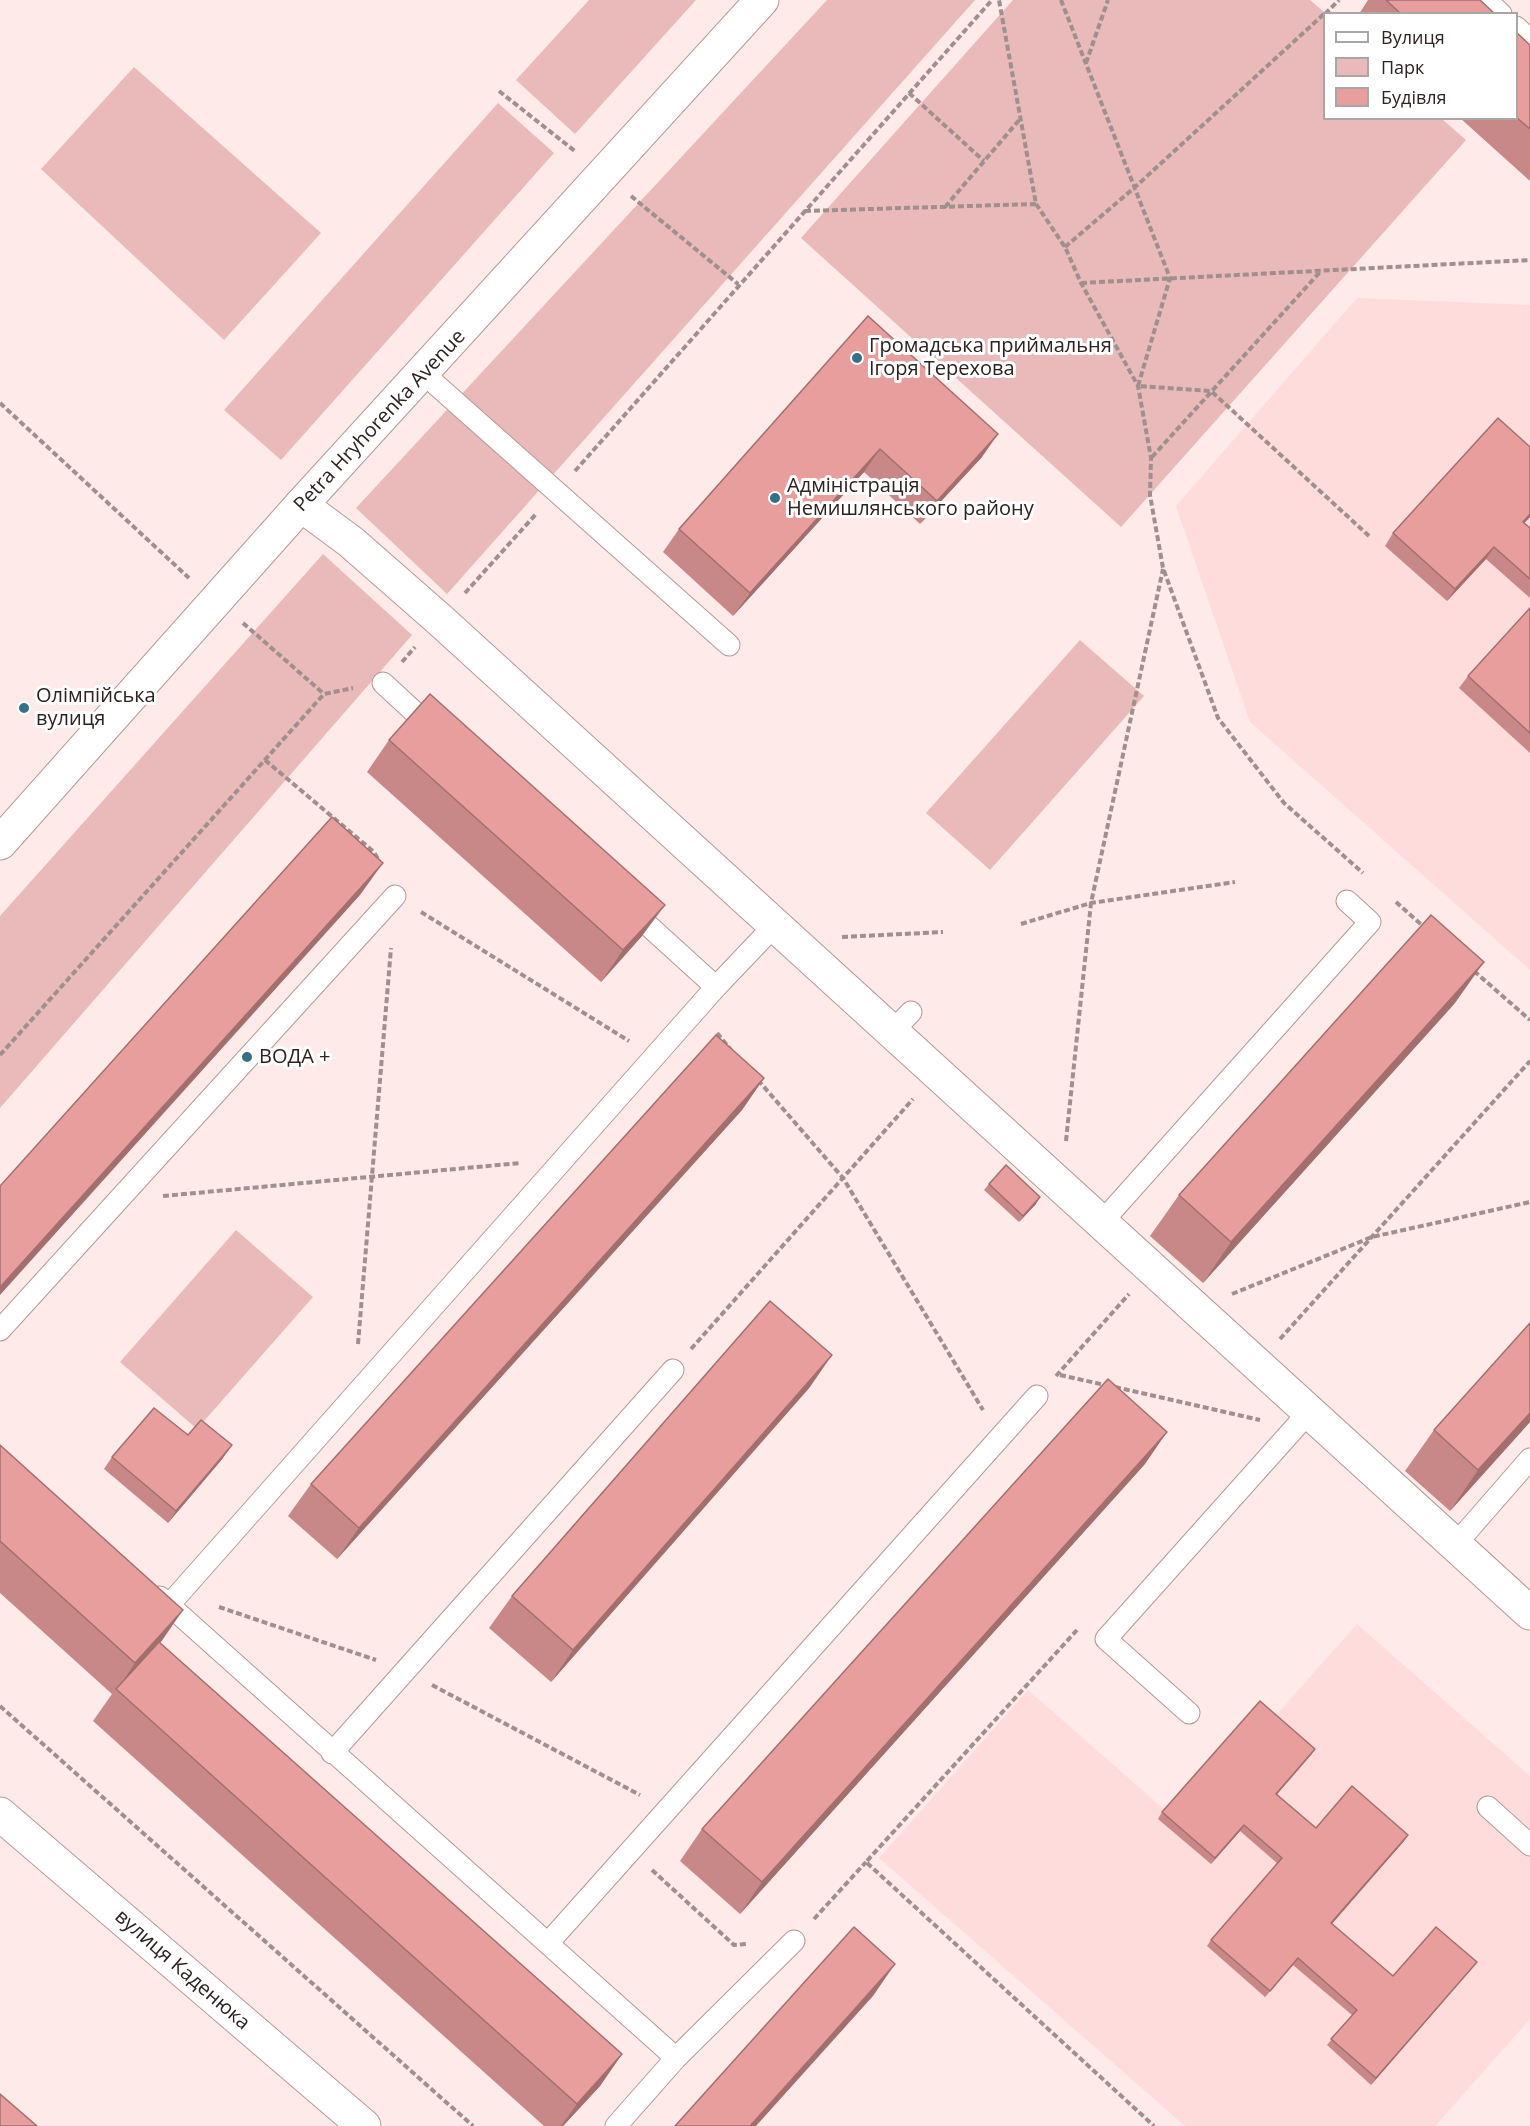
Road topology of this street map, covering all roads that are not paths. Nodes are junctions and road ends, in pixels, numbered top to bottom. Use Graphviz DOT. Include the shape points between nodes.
graph roads {
  1 [pos="762,0"];
  2 [pos="1486,0"];
  3 [pos="1499,12"];
  4 [pos="1518,29"];
  5 [pos="1530,39"];
  6 [pos="424,374"];
  7 [pos="301,506"];
  8 [pos="729,645"];
  9 [pos="383,683"];
  10 [pos="453,747"];
  11 [pos="0,843"];
  12 [pos="611,891"];
  13 [pos="395,896"];
  14 [pos="1347,901"];
  15 [pos="782,933"];
  16 [pos="716,987"];
  17 [pos="1101,1223"];
  18 [pos="0,1330"];
  19 [pos="673,1370"];
  20 [pos="1037,1396"];
  21 [pos="1309,1412"];
  22 [pos="1530,1459"];
  23 [pos="1455,1545"];
  24 [pos="142,1582"];
  25 [pos="174,1599"];
  26 [pos="1530,1613"];
  27 [pos="1189,1713"];
  28 [pos="332,1753"];
  29 [pos="1488,1807"];
  30 [pos="0,1814"];
  31 [pos="1530,1845"];
  32 [pos="794,1941"];
  33 [pos="549,1942"];
  34 [pos="676,2058"];
  35 [pos="364,2126"];
  36 [pos="616,2126"];
  1 -- 6 [label="street, Petra Hryhorenka Аvenue"];
  2 -- 3 [label="lane"];
  4 -- 5 [label="lane"];
  6 -- 7 [label="street, Petra Hryhorenka Аvenue"];
  6 -- 8 [label="lane"];
  7 -- 11 [label="street, Petra Hryhorenka Аvenue"];
  7 -- 15 [label="street" via="351,542 440,620"];
  9 -- 10 [label="lane"];
  12 -- 16 [label="lane"];
  13 -- 18 [label="lane"];
  14 -- 17 [label="lane" via="1370,922"];
  15 -- 16 [label="lane"];
  15 -- 17 [label="street" via="901,1022 936,1073"];
  16 -- 25 [label="lane"];
  17 -- 21 [label="street"];
  19 -- 28 [label="lane"];
  20 -- 33 [label="lane"];
  21 -- 23 [label="street"];
  21 -- 27 [label="lane" via="1106,1639"];
  22 -- 23 [label="lane"];
  23 -- 26 [label="street"];
  24 -- 25 [label="lane"];
  25 -- 28 [label="lane"];
  28 -- 33 [label="lane"];
  29 -- 31 [label="lane"];
  30 -- 35 [label="street, вулиця Каденюка"];
  32 -- 34 [label="lane"];
  33 -- 34 [label="lane"];
  34 -- 36 [label="lane"];
}
